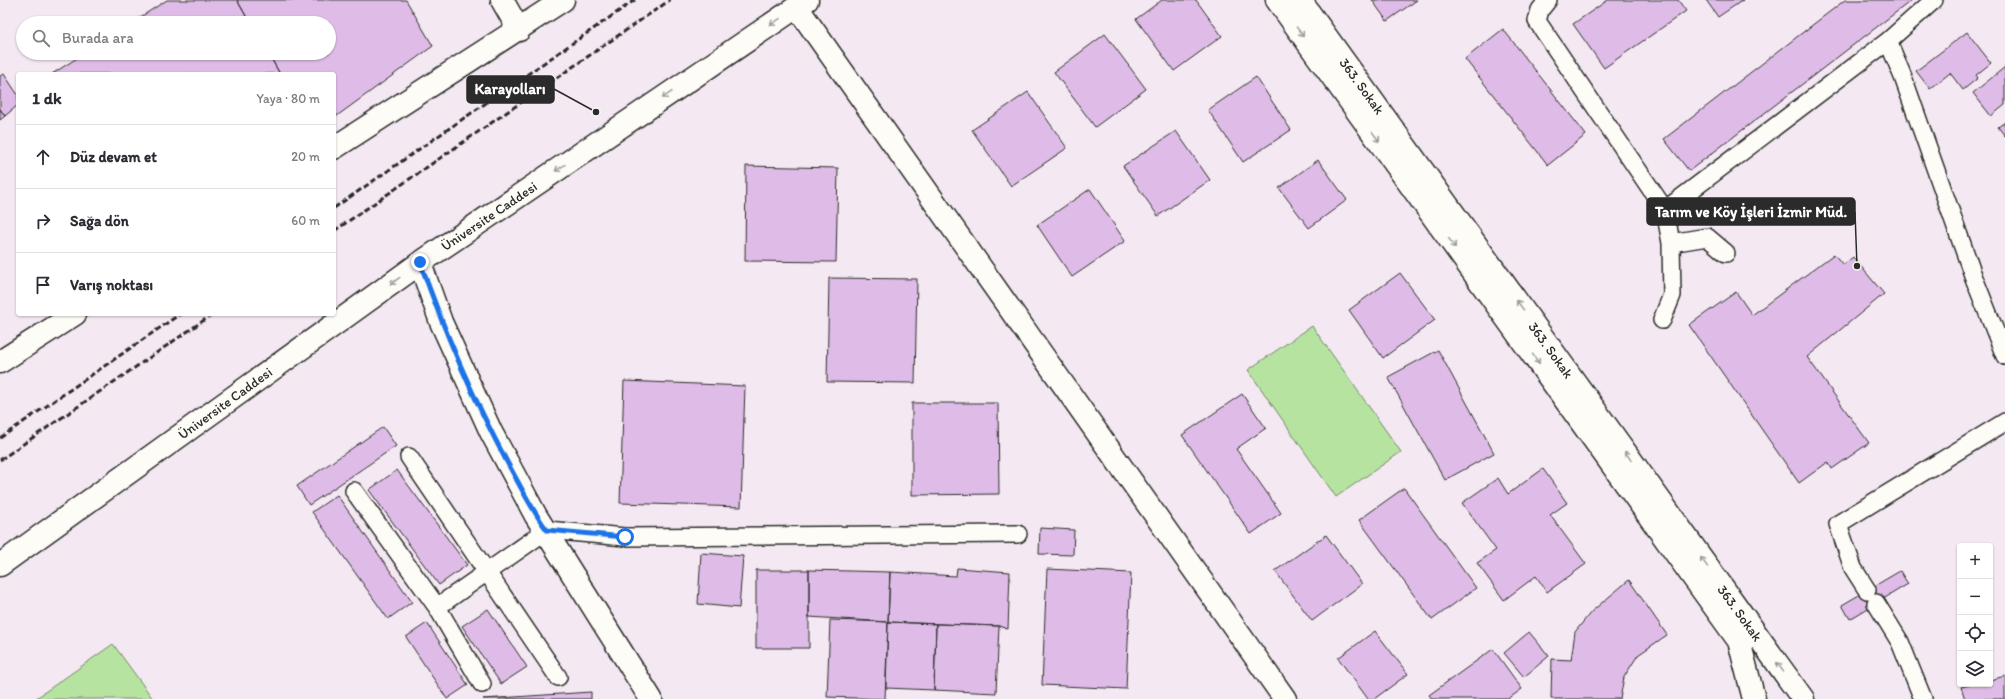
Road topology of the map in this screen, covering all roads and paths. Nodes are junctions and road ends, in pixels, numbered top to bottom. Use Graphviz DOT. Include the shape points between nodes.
graph roads {
  1 [pos="502,0"];
  2 [pos="563,0"];
  3 [pos="1277,0"];
  4 [pos="1300,0"];
  5 [pos="1548,0"];
  6 [pos="1934,0"];
  7 [pos="802,4"];
  8 [pos="519,30"];
  9 [pos="1888,41"];
  10 [pos="336,147"];
  11 [pos="1665,210"];
  12 [pos="1671,243"];
  13 [pos="1726,253"];
  14 [pos="420,262"];
  15 [pos="72,316"];
  16 [pos="1662,320"];
  17 [pos="2005,356"];
  18 [pos="0,362"];
  19 [pos="2005,422"];
  20 [pos="409,457"];
  21 [pos="354,491"];
  22 [pos="547,530"];
  23 [pos="1018,534"];
  24 [pos="0,565"];
  25 [pos="487,572"];
  26 [pos="436,607"];
  27 [pos="558,677"];
  28 [pos="482,684"];
  29 [pos="651,699"];
  30 [pos="1285,699"];
  31 [pos="1754,699"];
  32 [pos="1803,699"];
  33 [pos="1923,699"];
  1 -- 8 [label="street"];
  2 -- 8 [label="street"];
  3 -- 31 [label="street, one-way" via="1739,641"];
  32 -- 4 [label="street, 363. Sokak, one-way"];
  5 -- 11 [label="lane" via="1540,10 1537,21"];
  6 -- 9 [label="lane"];
  7 -- 14 [label="street, Üniversite Caddesi, one-way"];
  7 -- 30 [label="street"];
  8 -- 10 [label="street"];
  9 -- 11 [label="lane"];
  9 -- 17 [label="lane"];
  11 -- 12 [label="lane"];
  12 -- 13 [label="lane" via="1707,236"];
  12 -- 16 [label="lane" via="1672,295"];
  14 -- 22 [label="street" via="441,322 491,432 536,516"];
  14 -- 24 [label="street, Üniversite Caddesi, one-way"];
  15 -- 18 [label="street"];
  19 -- 33 [label="lane" via="1838,524 1853,568 1900,642"];
  20 -- 25 [label="lane"];
  21 -- 26 [label="lane"];
  22 -- 23 [label="lane" via="625,537"];
  22 -- 25 [label="lane"];
  22 -- 29 [label="street"];
  25 -- 26 [label="lane"];
  25 -- 27 [label="lane"];
  26 -- 28 [label="lane"];
}
